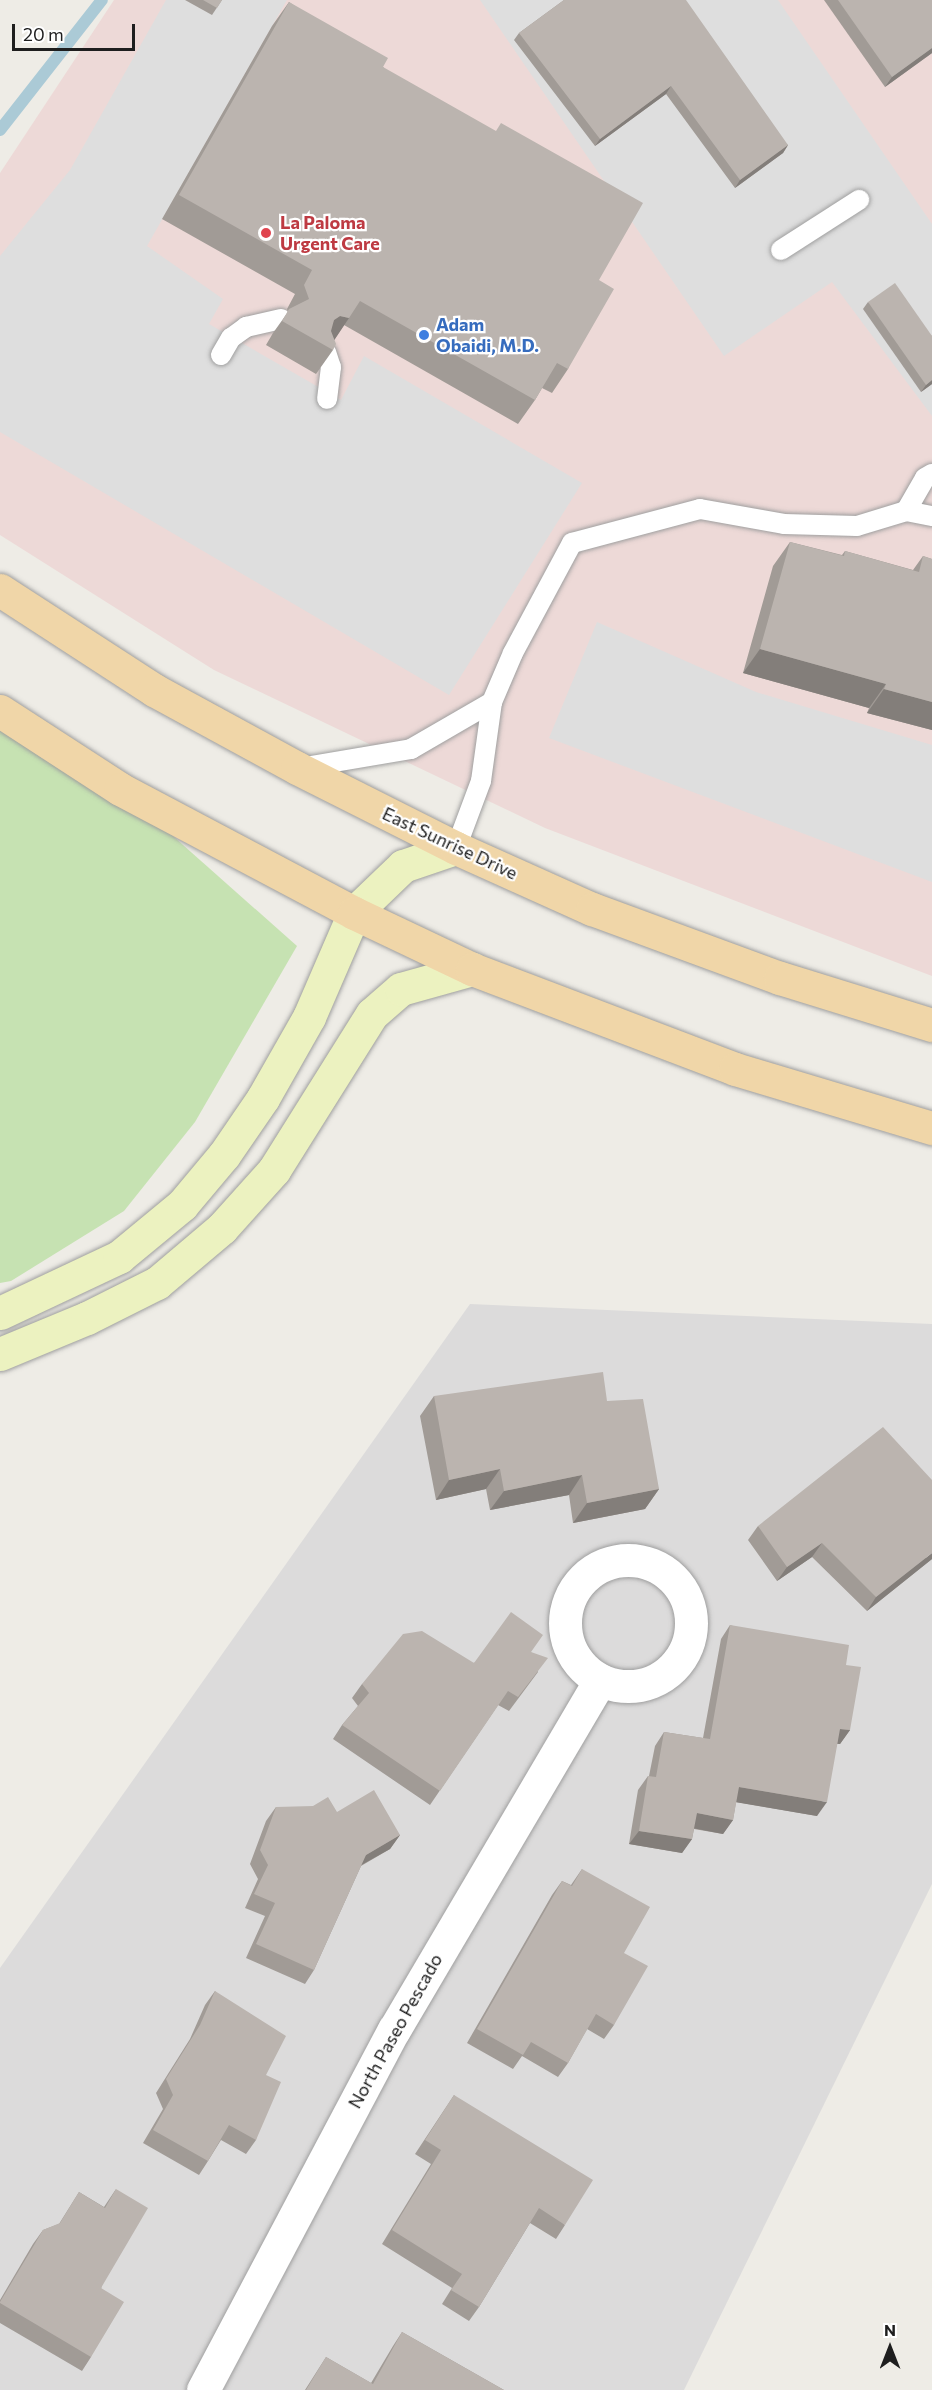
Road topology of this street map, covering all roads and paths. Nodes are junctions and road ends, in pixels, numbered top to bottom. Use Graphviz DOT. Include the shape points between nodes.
graph roads {
  1 [pos="859,200"];
  2 [pos="781,250"];
  3 [pos="281,319"];
  4 [pos="326,352"];
  5 [pos="221,355"];
  6 [pos="327,399"];
  7 [pos="932,474"];
  8 [pos="906,511"];
  9 [pos="932,516"];
  10 [pos="0,590"];
  11 [pos="492,702"];
  12 [pos="0,711"];
  13 [pos="297,768"];
  14 [pos="456,848"];
  15 [pos="354,913"];
  16 [pos="472,969"];
  17 [pos="932,1024"];
  18 [pos="932,1128"];
  19 [pos="0,1313"];
  20 [pos="0,1354"];
  21 [pos="600,1680"];
  22 [pos="203,2390"];
  1 -- 2 [label="lane"];
  3 -- 5 [label="lane" via="246,327 231,338"];
  4 -- 6 [label="lane" via="332,367"];
  7 -- 8 [label="lane" via="925,478"];
  8 -- 9 [label="lane"];
  8 -- 11 [label="lane" via="857,526 784,524 700,509 572,543 513,653"];
  10 -- 13 [label="main road, East Sunrise Drive" via="154,690"];
  11 -- 13 [label="lane" via="411,749"];
  11 -- 14 [label="lane" via="481,782"];
  12 -- 15 [label="main road" via="120,789"];
  13 -- 14 [label="main road, East Sunrise Drive"];
  14 -- 15 [label="street" via="403,867"];
  14 -- 17 [label="main road, East Sunrise Drive" via="592,909 780,978"];
  15 -- 16 [label="main road"];
  15 -- 19 [label="street" via="309,1017 263,1098 224,1155 182,1205 119,1257"];
  16 -- 18 [label="main road" via="735,1070"];
  16 -- 20 [label="street" via="401,989 372,1014 274,1170 222,1228 157,1283 87,1318"];
  21 -- 22 [label="street, North Paseo Pescado" via="394,2030"];
}
